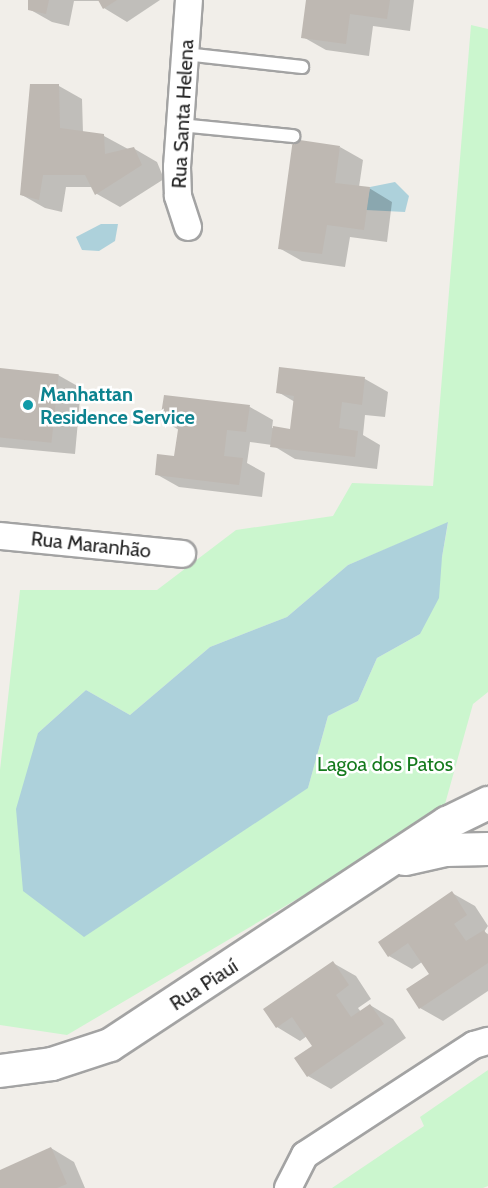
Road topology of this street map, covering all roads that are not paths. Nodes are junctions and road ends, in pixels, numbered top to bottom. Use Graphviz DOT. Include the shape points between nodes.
graph roads {
  1 [pos="189,0"];
  2 [pos="185,54"];
  3 [pos="302,67"];
  4 [pos="180,126"];
  5 [pos="293,136"];
  6 [pos="188,226"];
  7 [pos="0,536"];
  8 [pos="182,554"];
  9 [pos="488,803"];
  10 [pos="488,849"];
  11 [pos="393,861"];
  12 [pos="488,1041"];
  13 [pos="0,1071"];
  14 [pos="288,1188"];
  1 -- 2 [label="street, Rua Santa Helena"];
  2 -- 3 [label="lane"];
  2 -- 4 [label="street, Rua Santa Helena"];
  4 -- 5 [label="lane"];
  4 -- 6 [label="street, Rua Santa Helena" via="178,196"];
  7 -- 8 [label="street, Rua Maranhão"];
  9 -- 11 [label="street, Rua Piauí" via="447,823"];
  10 -- 11 [label="street, Rua Piauí" via="446,850"];
  11 -- 13 [label="street, Rua Piauí" via="110,1045 52,1064"];
  12 -- 14 [label="street" via="474,1045 305,1155"];
}
